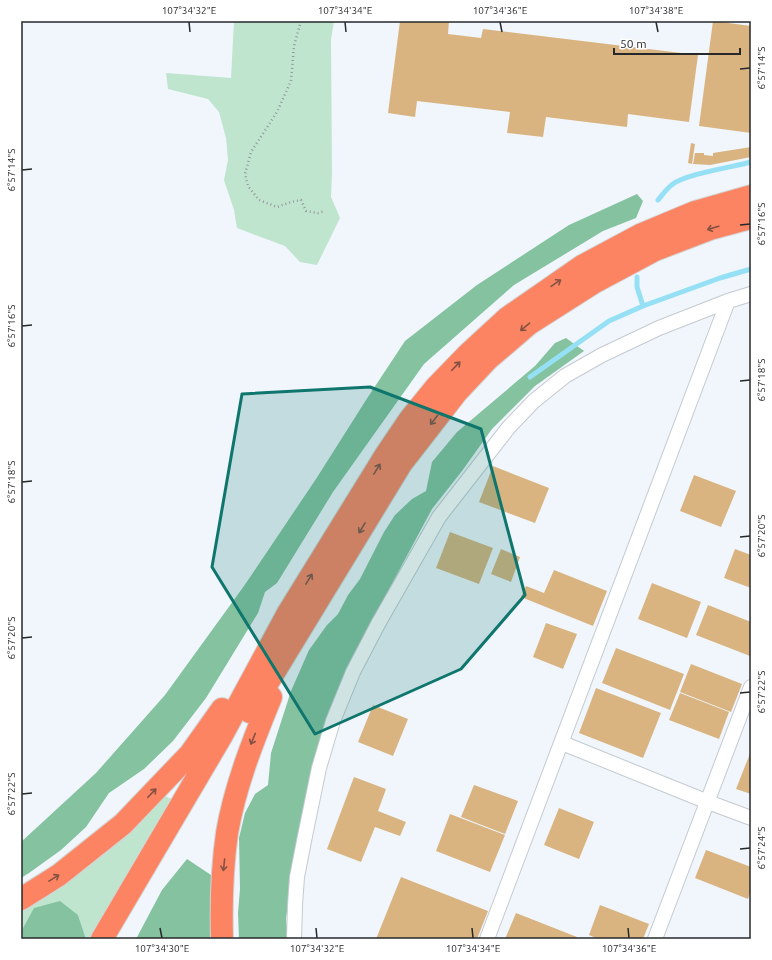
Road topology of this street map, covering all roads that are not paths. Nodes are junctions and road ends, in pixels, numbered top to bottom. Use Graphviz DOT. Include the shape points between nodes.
graph roads {
  1 [pos="751,196"];
  2 [pos="751,218"];
  3 [pos="751,294"];
  4 [pos="728,301"];
  5 [pos="288,613"];
  6 [pos="295,638"];
  7 [pos="751,687"];
  8 [pos="562,743"];
  9 [pos="708,802"];
  10 [pos="751,818"];
  11 [pos="21,899"];
  12 [pos="102,939"];
  13 [pos="117,939"];
  14 [pos="222,939"];
  15 [pos="294,939"];
  16 [pos="487,939"];
  17 [pos="655,939"];
  5 -- 1 [label="highway, one-way" via="410,419 436,387 507,318 582,266 640,235 695,212"];
  2 -- 6 [label="highway, one-way" via="710,229 655,250 595,282 529,324 488,359 457,392 401,464"];
  3 -- 4 [label="street"];
  4 -- 8 [label="street"];
  4 -- 15 [label="street" via="659,328 565,376 534,401 510,427 439,517 378,624 333,721 304,841 298,877"];
  11 -- 5 [label="highway, one-way" via="59,875 122,824 190,754"];
  5 -- 12 [label="highway" via="221,737"];
  6 -- 13 [label="highway" via="150,878"];
  6 -- 14 [label="highway, one-way" via="250,746 236,792 227,832 222,881"];
  7 -- 9 [label="street"];
  8 -- 9 [label="street"];
  8 -- 16 [label="street"];
  9 -- 10 [label="street"];
  9 -- 17 [label="street"];
}
